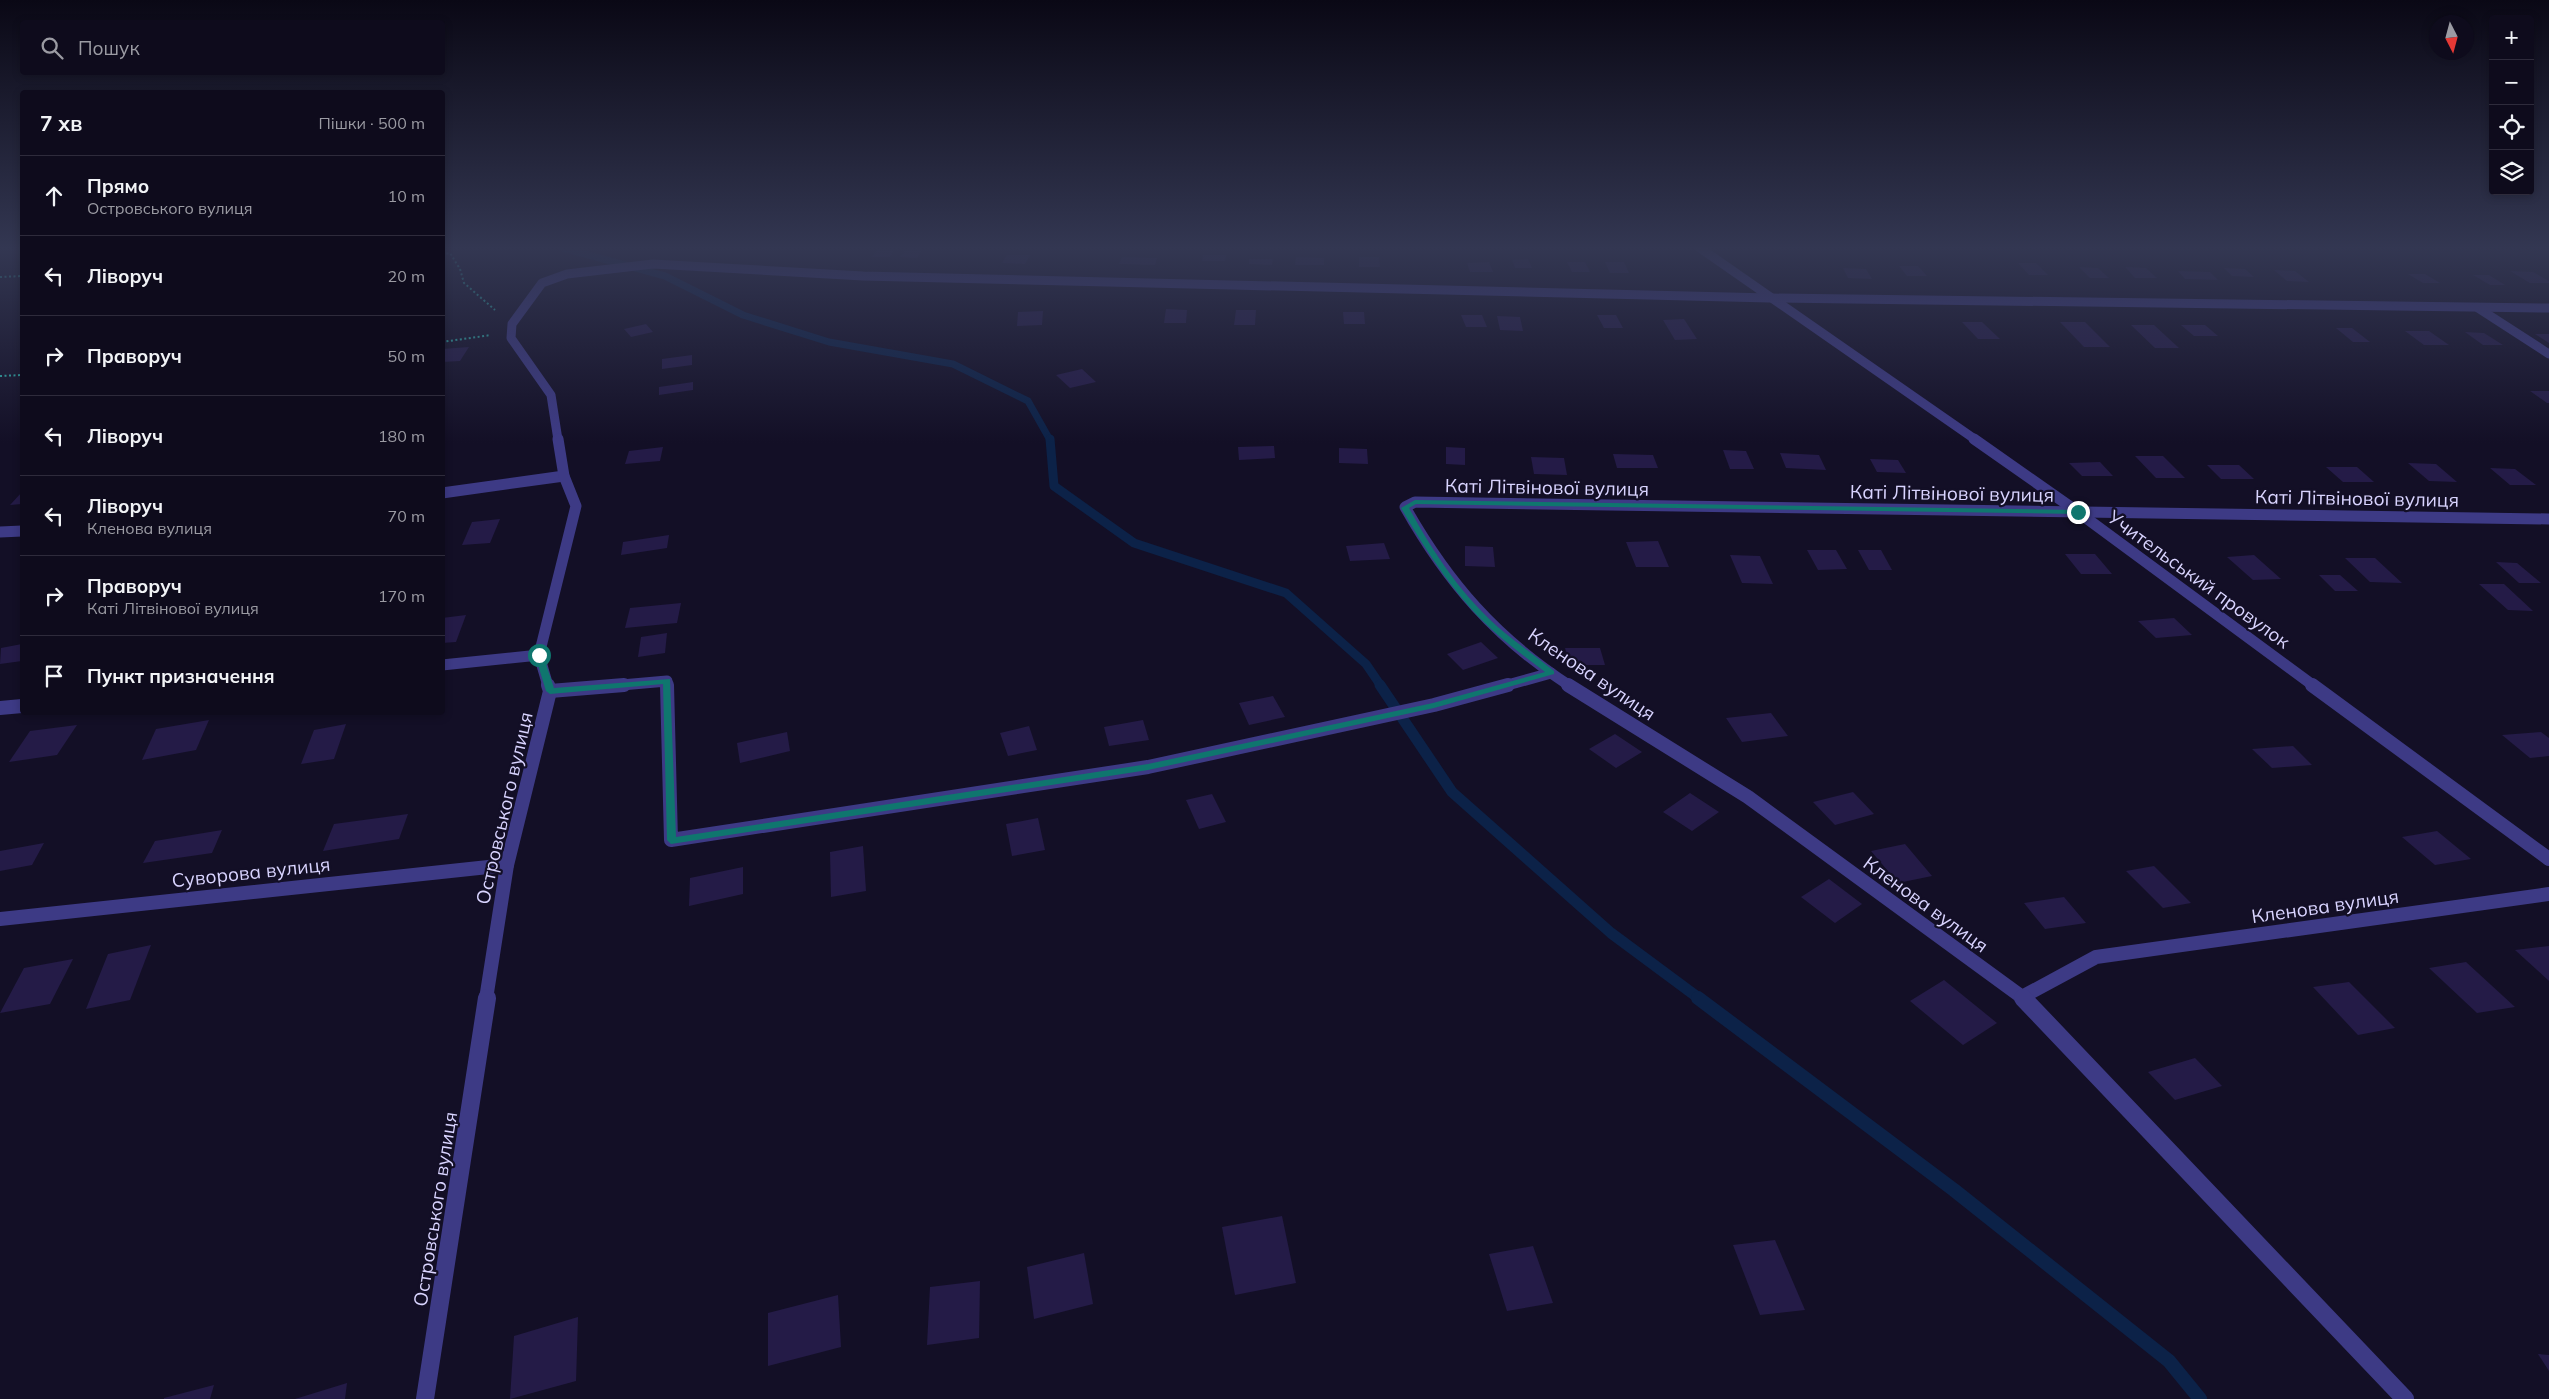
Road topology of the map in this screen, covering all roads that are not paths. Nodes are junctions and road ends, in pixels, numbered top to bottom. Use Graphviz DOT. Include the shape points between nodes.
graph roads {
  1 [pos="522,313"];
  2 [pos="1792,313"];
  3 [pos="2486,313"];
  4 [pos="2549,354"];
  5 [pos="564,476"];
  6 [pos="445,493"];
  7 [pos="1415,502"];
  8 [pos="2078,512"];
  9 [pos="2549,520"];
  10 [pos="20,531"];
  11 [pos="0,532"];
  12 [pos="539,655"];
  13 [pos="445,665"];
  14 [pos="1551,672"];
  15 [pos="550,691"];
  16 [pos="20,706"];
  17 [pos="0,708"];
  18 [pos="2549,859"];
  19 [pos="507,865"];
  20 [pos="2549,894"];
  21 [pos="0,919"];
  22 [pos="2022,997"];
  23 [pos="425,1399"];
  24 [pos="2405,1399"];
  1 -- 5 [label="street" via="512,328 511,338 551,395"];
  2 -- 8 [label="street, Учительський провулок"];
  3 -- 4 [label="street"];
  5 -- 6 [label="street"];
  5 -- 12 [label="street" via="576,506"];
  7 -- 8 [label="street, Каті Літвінової вулиця"];
  7 -- 14 [label="street, Кленова вулиця" via="1405,508 1428,549 1464,597 1501,634"];
  8 -- 9 [label="street, Каті Літвінової вулиця"];
  8 -- 18 [label="street, Учительський провулок"];
  10 -- 11 [label="street"];
  12 -- 13 [label="street"];
  12 -- 15 [label="street, Островського вулиця"];
  14 -- 15 [label="street" via="1434,705 1148,767 671,840 667,681"];
  14 -- 22 [label="street, Кленова вулиця" via="1747,796"];
  15 -- 19 [label="street, Островського вулиця"];
  16 -- 17 [label="street"];
  19 -- 21 [label="street, Суворова вулиця"];
  19 -- 23 [label="street, Островського вулиця"];
  20 -- 22 [label="street, Кленова вулиця" via="2096,957"];
  22 -- 24 [label="street"];
}
